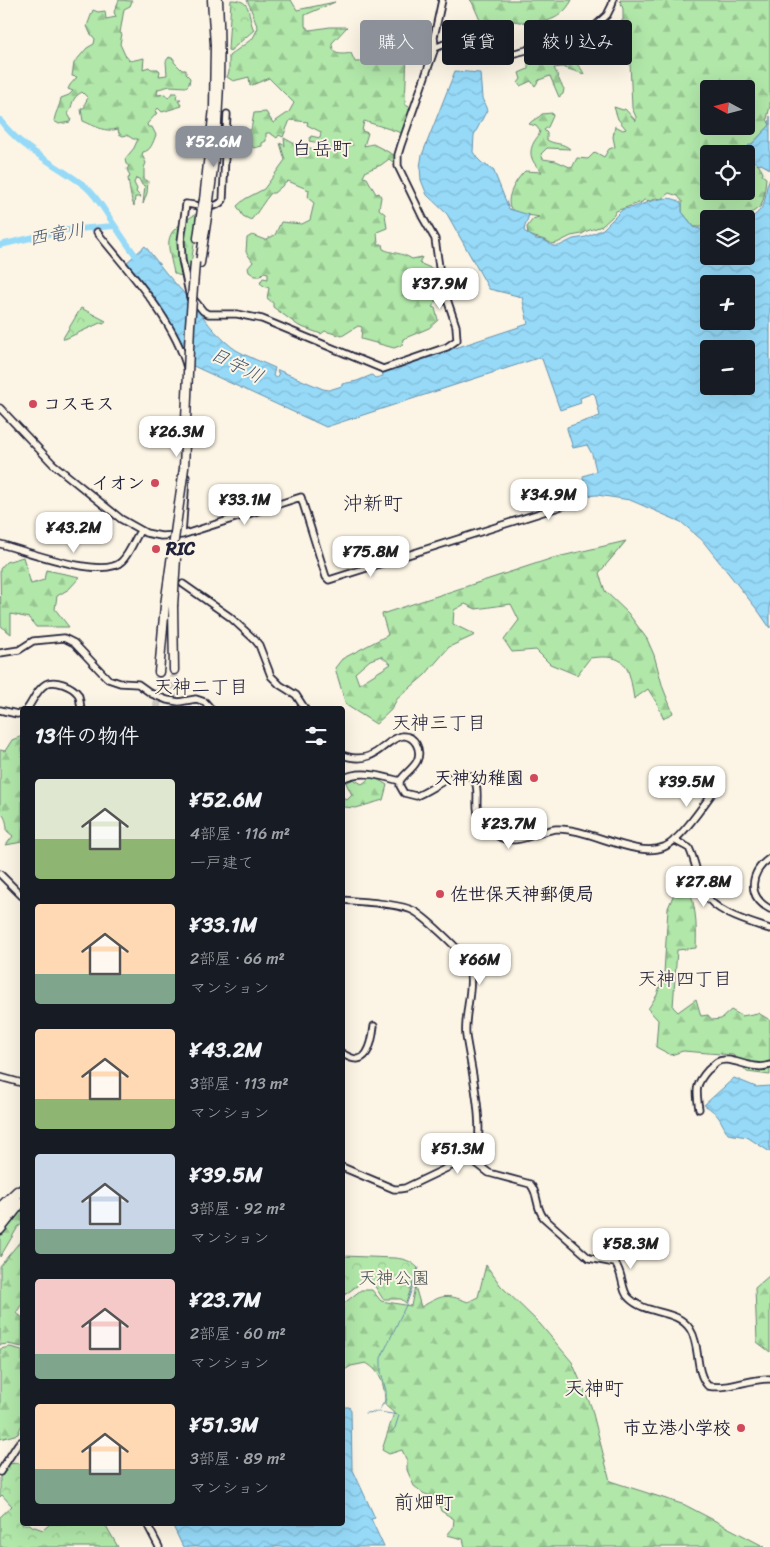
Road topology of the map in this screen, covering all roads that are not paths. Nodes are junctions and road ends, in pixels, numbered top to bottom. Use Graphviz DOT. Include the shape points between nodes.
graph roads {
  1 [pos="212,0"];
  2 [pos="218,0"];
  3 [pos="442,0"];
  4 [pos="613,0"];
  5 [pos="434,48"];
  6 [pos="227,114"];
  7 [pos="206,200"];
  8 [pos="98,232"];
  9 [pos="190,297"];
  10 [pos="190,382"];
  11 [pos="0,408"];
  12 [pos="584,499"];
  13 [pos="140,531"];
  14 [pos="182,535"];
  15 [pos="0,544"];
  16 [pos="183,584"];
  17 [pos="169,605"];
  18 [pos="0,653"];
  19 [pos="174,670"];
  20 [pos="159,672"];
  21 [pos="29,706"];
  22 [pos="80,706"];
  23 [pos="208,706"];
  24 [pos="303,706"];
  25 [pos="0,710"];
  26 [pos="20,713"];
  27 [pos="345,756"];
  28 [pos="345,778"];
  29 [pos="400,782"];
  30 [pos="716,788"];
  31 [pos="674,840"];
  32 [pos="770,858"];
  33 [pos="0,874"];
  34 [pos="20,894"];
  35 [pos="345,900"];
  36 [pos="770,909"];
  37 [pos="770,929"];
  38 [pos="374,1026"];
  39 [pos="345,1055"];
  40 [pos="770,1065"];
  41 [pos="0,1077"];
  42 [pos="20,1082"];
  43 [pos="699,1110"];
  44 [pos="472,1158"];
  45 [pos="345,1167"];
  46 [pos="20,1189"];
  47 [pos="20,1190"];
  48 [pos="20,1199"];
  49 [pos="20,1205"];
  50 [pos="0,1207"];
  51 [pos="0,1221"];
  52 [pos="0,1230"];
  53 [pos="770,1379"];
  54 [pos="20,1442"];
  55 [pos="0,1472"];
  56 [pos="148,1526"];
  57 [pos="159,1547"];
  1 -- 7 [label="highway" via="214,108"];
  2 -- 7 [label="highway" via="220,94 216,150"];
  3 -- 5 [label="street"];
  4 -- 5 [label="street" via="608,15 589,30 579,34 544,36 521,52 499,57 449,42"];
  5 -- 9 [label="street" via="401,145 398,166 435,239 441,281 456,326 456,340 452,345 383,369 262,320 237,314 208,314"];
  6 -- 9 [label="street" via="223,200 213,206 186,204 181,241"];
  7 -- 17 [label="highway, bridge" via="198,262 189,465"];
  8 -- 10 [label="street" via="164,319 185,361"];
  9 -- 10 [label="street, bridge"];
  10 -- 14 [label="street"];
  11 -- 13 [label="street" via="54,464"];
  12 -- 14 [label="street" via="332,580 326,577 301,497"];
  13 -- 14 [label="street" via="161,536"];
  13 -- 15 [label="street" via="122,561 110,567 60,562"];
  16 -- 24 [label="street" via="250,636 258,645 275,681 296,695"];
  17 -- 19 [label="highway"];
  17 -- 20 [label="highway"];
  18 -- 23 [label="street" via="19,650 32,641 64,638 74,643 108,679 120,684 138,684 167,700 196,699"];
  21 -- 22 [label="street" via="39,689 52,682 76,691"];
  25 -- 26 [label="street"];
  27 -- 29 [label="street" via="366,757 398,737 411,738 418,748 418,758"];
  28 -- 29 [label="street" via="363,773"];
  29 -- 31 [label="street" via="404,793 413,796 456,775 471,777 478,793 480,818 495,834 506,839 558,829 649,850 663,848"];
  30 -- 31 [label="street"];
  31 -- 37 [label="street" via="689,848 708,899 732,916"];
  32 -- 36 [label="street" via="758,870 753,886 756,897"];
  33 -- 34 [label="street"];
  35 -- 44 [label="street" via="413,911 456,948 467,962 470,981 466,1036 479,1131 477,1149"];
  38 -- 39 [label="street" via="369,1052 356,1059"];
  40 -- 43 [label="street" via="751,1066 730,1060 716,1062 699,1081"];
  41 -- 42 [label="street"];
  44 -- 45 [label="street" via="399,1189"];
  44 -- 53 [label="street" via="489,1173 530,1184 544,1218 589,1258 615,1263 628,1298 643,1309 674,1316 686,1324 692,1334 702,1378 708,1386"];
  46 -- 50 [label="highway"];
  47 -- 51 [label="highway"];
  48 -- 51 [label="highway"];
  49 -- 52 [label="highway"];
  54 -- 55 [label="street"];
  56 -- 57 [label="street"];
}
